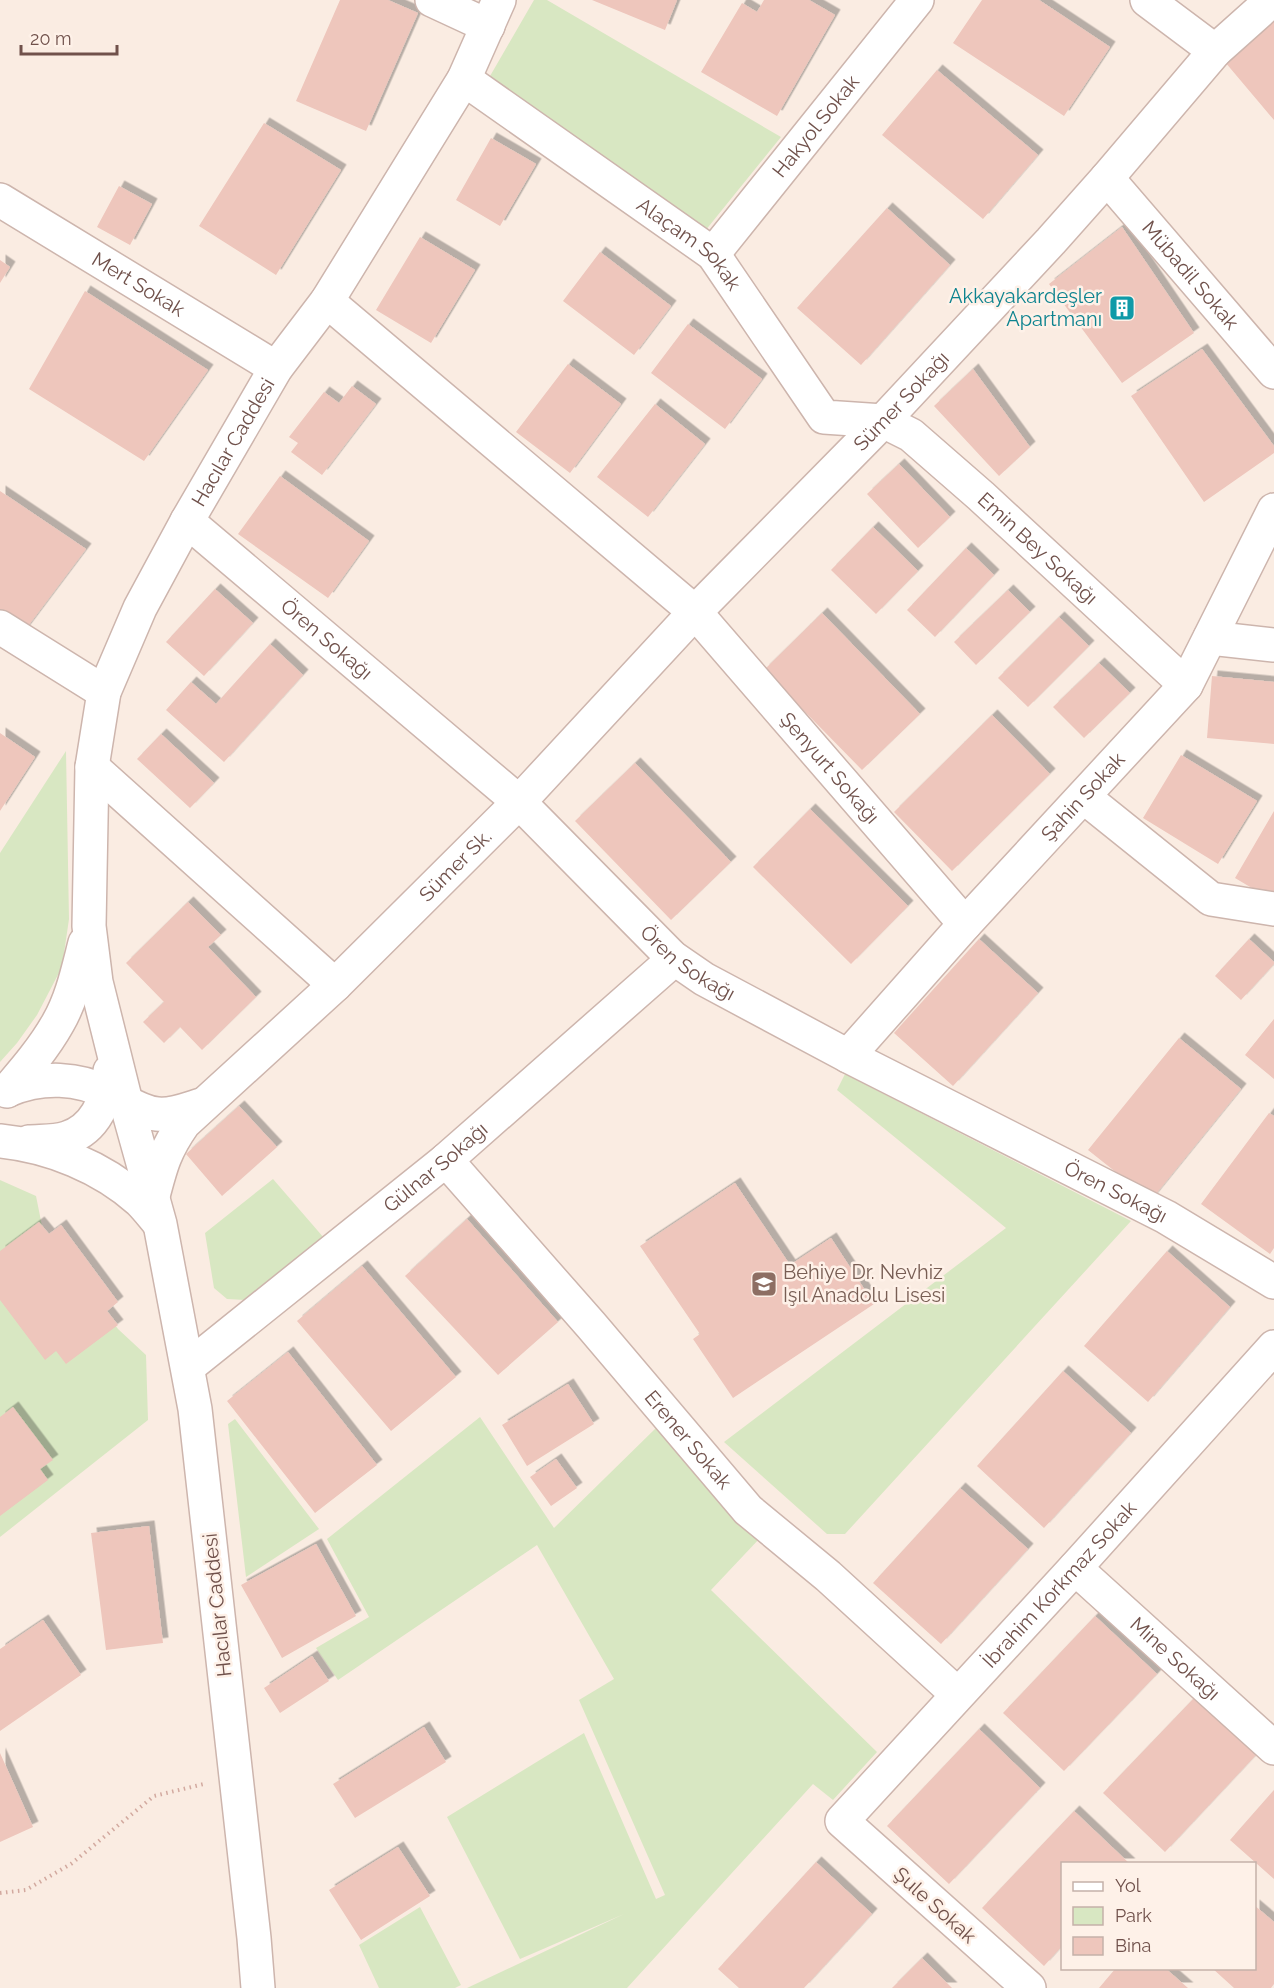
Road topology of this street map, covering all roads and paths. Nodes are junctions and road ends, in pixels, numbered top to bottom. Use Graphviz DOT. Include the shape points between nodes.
graph roads {
  1 [pos="432,0"];
  2 [pos="917,0"];
  3 [pos="1147,0"];
  4 [pos="1272,0"];
  5 [pos="494,13"];
  6 [pos="1215,51"];
  7 [pos="464,79"];
  8 [pos="1107,178"];
  9 [pos="0,200"];
  10 [pos="713,254"];
  11 [pos="327,301"];
  12 [pos="276,368"];
  13 [pos="1274,372"];
  14 [pos="824,417"];
  15 [pos="883,421"];
  16 [pos="848,456"];
  17 [pos="1274,510"];
  18 [pos="187,521"];
  19 [pos="695,612"];
  20 [pos="0,627"];
  21 [pos="1210,638"];
  22 [pos="1274,645"];
  23 [pos="1186,686"];
  24 [pos="104,692"];
  25 [pos="92,767"];
  26 [pos="1084,797"];
  27 [pos="519,802"];
  28 [pos="1274,909"];
  29 [pos="965,924"];
  30 [pos="89,926"];
  31 [pos="672,957"];
  32 [pos="335,985"];
  33 [pos="848,1056"];
  34 [pos="4,1094"];
  35 [pos="116,1097"];
  36 [pos="201,1105"];
  37 [pos="9,1142"];
  38 [pos="446,1160"];
  39 [pos="156,1211"];
  40 [pos="1274,1282"];
  41 [pos="1274,1347"];
  42 [pos="188,1368"];
  43 [pos="1075,1568"];
  44 [pos="957,1694"];
  45 [pos="1274,1748"];
  46 [pos="237,1775"];
  47 [pos="842,1821"];
  48 [pos="0,1893"];
  49 [pos="258,1988"];
  50 [pos="1029,1988"];
  1 -- 5 [label="street"];
  2 -- 10 [label="street, Hakyol Sokak"];
  3 -- 6 [label="street"];
  4 -- 6 [label="street, Sümer Sokağı"];
  5 -- 7 [label="street, Hacılar Caddesi"];
  6 -- 8 [label="street, Sümer Sokağı"];
  7 -- 10 [label="street, Alaçam Sokak"];
  7 -- 11 [label="street, Hacılar Caddesi"];
  8 -- 13 [label="street, Mübadil Sokak"];
  8 -- 15 [label="street, Sümer Sokağı"];
  9 -- 12 [label="street, Mert Sokak"];
  10 -- 14 [label="street, Alaçam Sokak"];
  11 -- 12 [label="street, Hacılar Caddesi"];
  11 -- 19 [label="street, Şenyurt Sokağı"];
  12 -- 18 [label="street, Hacılar Caddesi"];
  14 -- 15 [label="street"];
  14 -- 16 [label="street, Alaçam Sokak"];
  15 -- 16 [label="street, Sümer Sokağı"];
  15 -- 23 [label="street, Emin Bey Sokağı" via="911,435 955,473"];
  16 -- 19 [label="street, Sümer Sokağı"];
  17 -- 21 [label="street, Şahin Sokak"];
  18 -- 24 [label="street, Hacılar Caddesi" via="140,608"];
  18 -- 27 [label="street, Ören Sokağı"];
  19 -- 27 [label="street, Sümer Sk."];
  19 -- 29 [label="street, Şenyurt Sokağı"];
  20 -- 24 [label="street"];
  21 -- 22 [label="street"];
  21 -- 23 [label="street, Şahin Sokak"];
  23 -- 26 [label="street, Şahin Sokak"];
  24 -- 25 [label="street, Hacılar Caddesi"];
  25 -- 30 [label="street, Hacılar Caddesi"];
  25 -- 32 [label="street"];
  26 -- 28 [label="street" via="1210,899"];
  26 -- 29 [label="street, Şahin Sokak"];
  27 -- 31 [label="street, Ören Sokağı"];
  27 -- 32 [label="street, Sümer Sk."];
  29 -- 33 [label="street, Şahin Sokak"];
  30 -- 34 [label="street" via="58,1024"];
  30 -- 35 [label="street, Hacılar Caddesi" via="96,982 113,1051"];
  31 -- 33 [label="street, Ören Sokağı" via="704,979"];
  31 -- 38 [label="street, Gülnar Sokağı"];
  32 -- 36 [label="street, Sümer Sk."];
  33 -- 40 [label="street, Ören Sokağı" via="1166,1217"];
  34 -- 35 [label="street, Sümer Sk." via="22,1084 61,1080 83,1083"];
  35 -- 36 [label="street, Sümer Sk." via="157,1114"];
  35 -- 37 [label="street" via="105,1099 91,1123 67,1138"];
  35 -- 39 [label="street, Hacılar Caddesi"];
  36 -- 39 [label="street, Sümer Sk." via="172,1139 162,1159"];
  37 -- 39 [label="street" via="89,1167"];
  38 -- 42 [label="street, Gülnar Sokağı"];
  38 -- 44 [label="street, Erener Sokak" via="748,1510 828,1576"];
  39 -- 42 [label="street, Hacılar Caddesi"];
  41 -- 43 [label="street, İbrahim Korkmaz Sokak"];
  42 -- 46 [label="street, Hacılar Caddesi"];
  43 -- 44 [label="street, İbrahim Korkmaz Sokak"];
  43 -- 45 [label="street, Mine Sokağı"];
  44 -- 47 [label="street, İbrahim Korkmaz Sokak"];
  46 -- 48 [label="path" via="154,1796 71,1864 26,1890"];
  46 -- 49 [label="street, Hacılar Caddesi"];
  47 -- 50 [label="street, Şule Sokak"];
}
